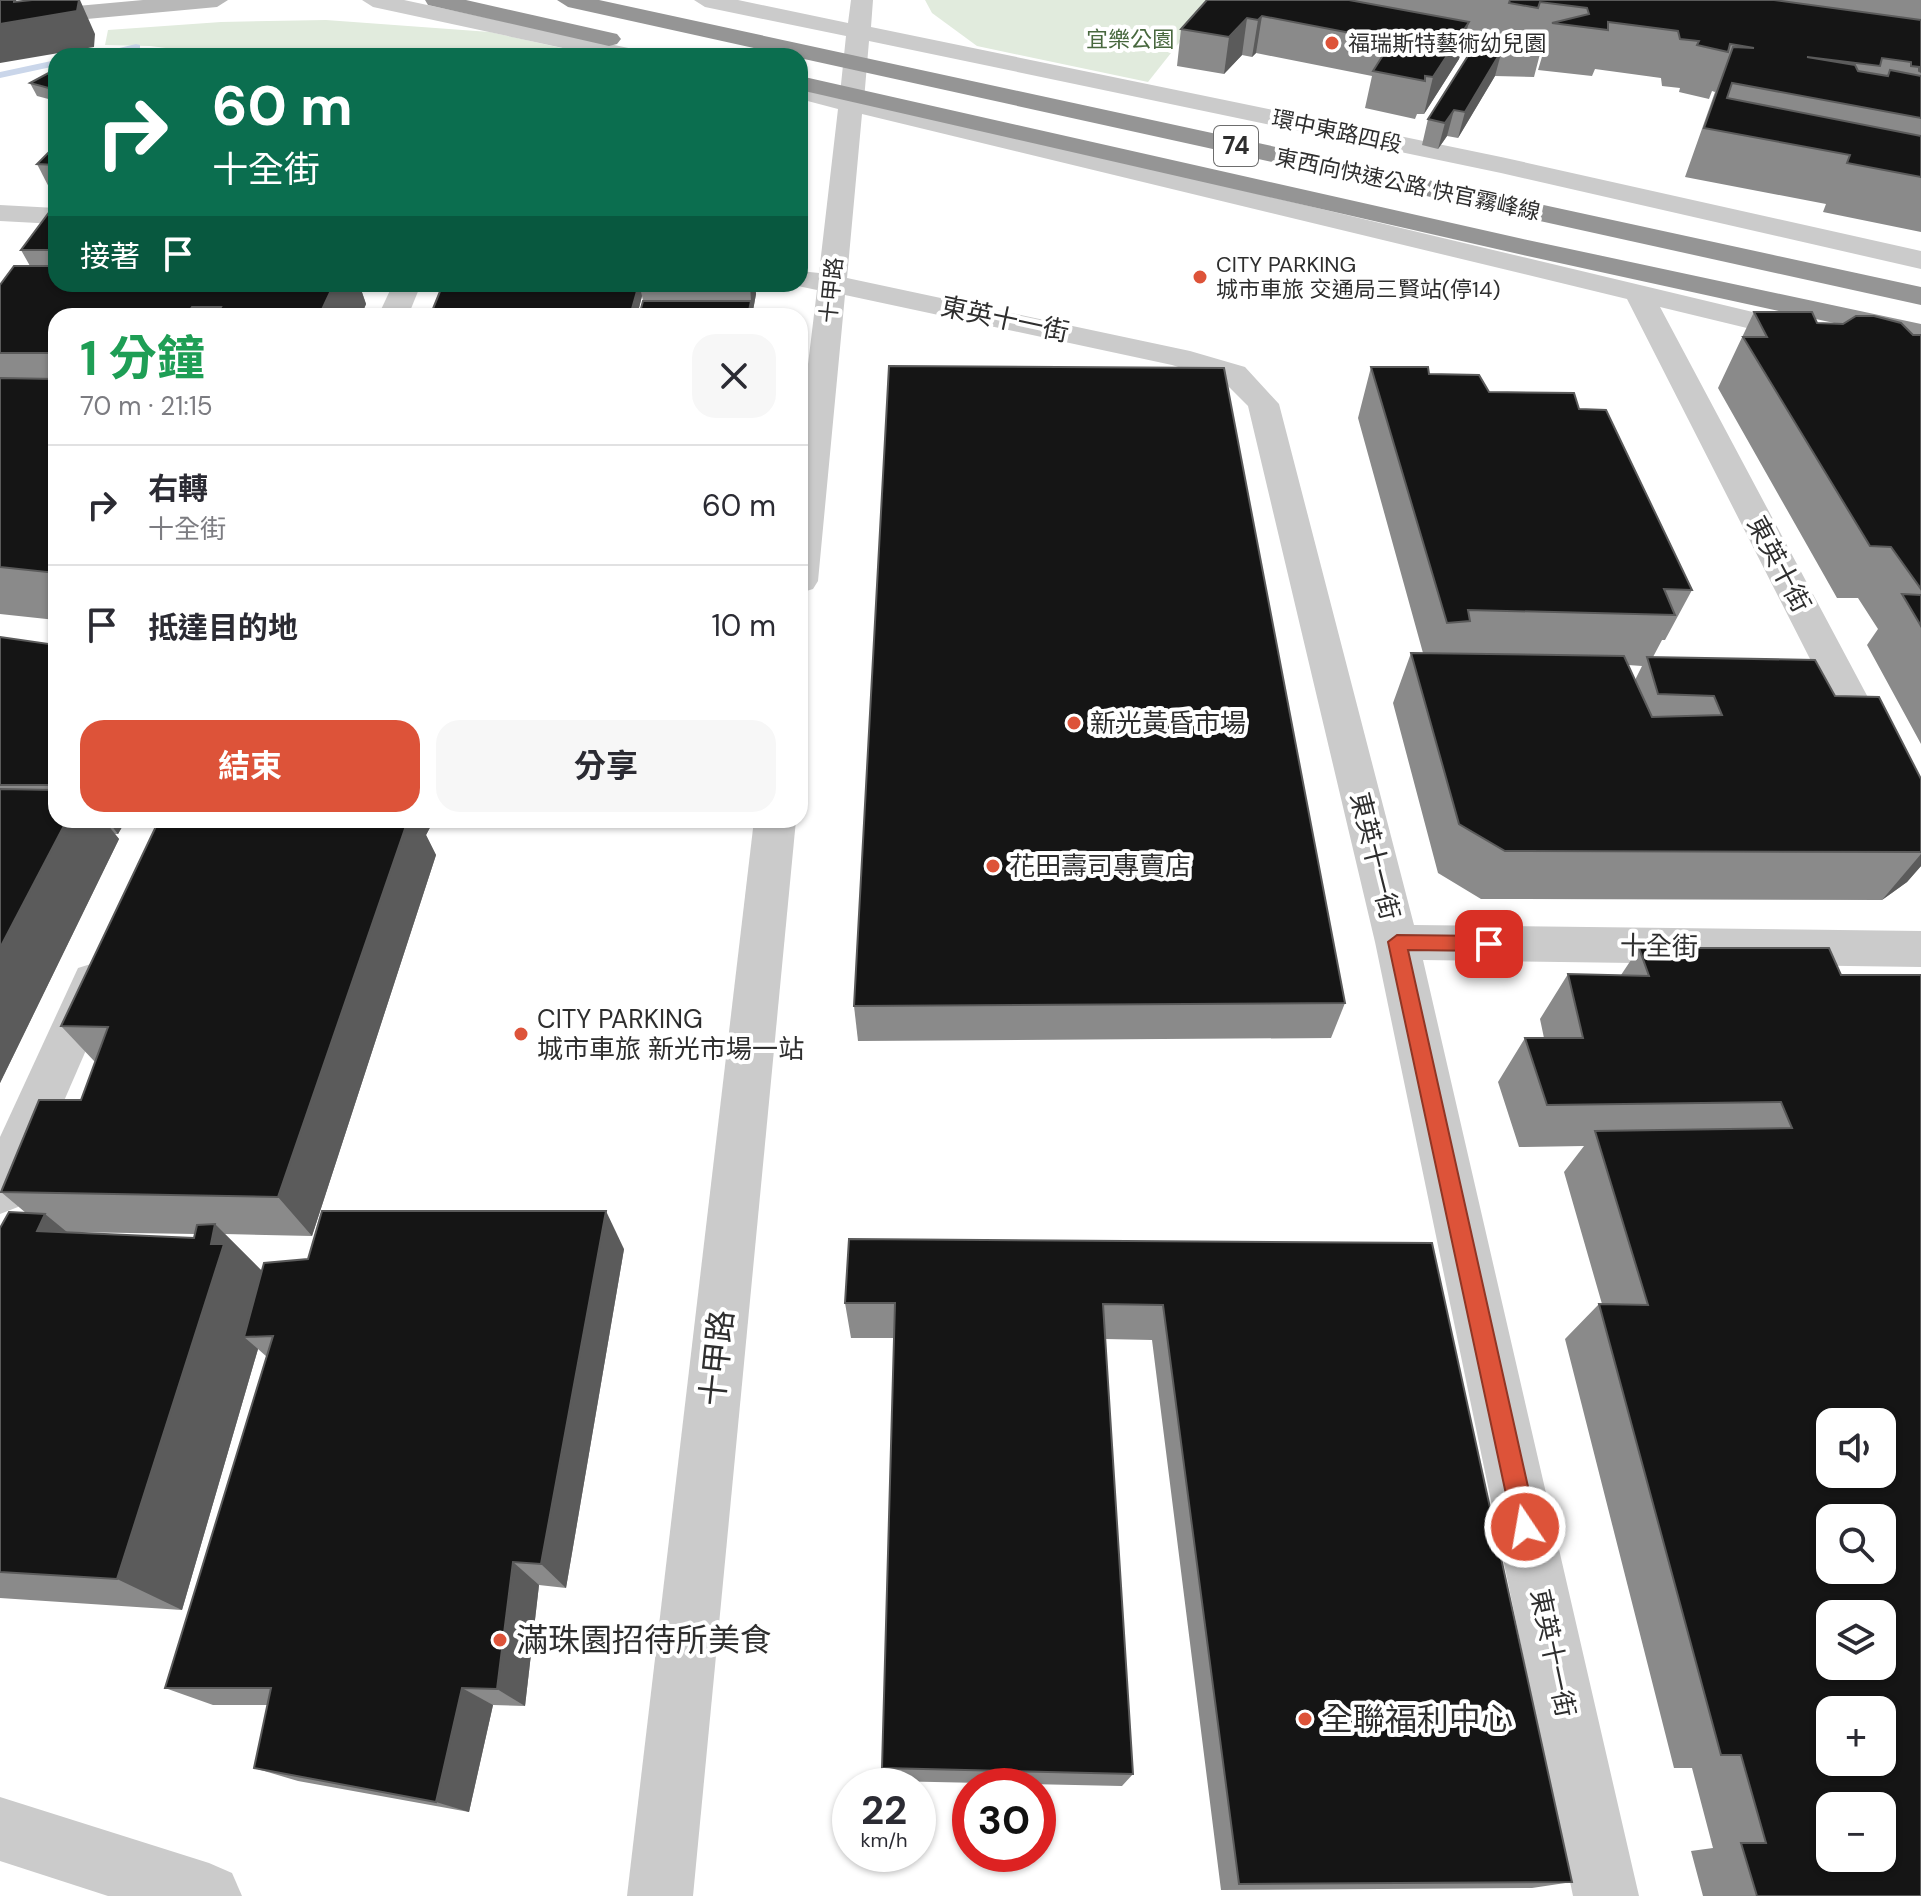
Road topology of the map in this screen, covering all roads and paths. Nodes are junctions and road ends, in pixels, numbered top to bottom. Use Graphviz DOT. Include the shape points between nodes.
graph roads {
  1 [pos="42,0"];
  2 [pos="217,0"];
  3 [pos="373,0"];
  4 [pos="436,0"];
  5 [pos="568,0"];
  6 [pos="705,0"];
  7 [pos="862,0"];
  8 [pos="0,4"];
  9 [pos="0,20"];
  10 [pos="857,33"];
  11 [pos="621,48"];
  12 [pos="626,48"];
  13 [pos="787,48"];
  14 [pos="808,53"];
  15 [pos="808,85"];
  16 [pos="808,94"];
  17 [pos="850,105"];
  18 [pos="0,213"];
  19 [pos="48,216"];
  20 [pos="1921,260"];
  21 [pos="816,282"];
  22 [pos="1638,293"];
  23 [pos="1921,296"];
  24 [pos="1921,333"];
  25 [pos="1921,361"];
  26 [pos="808,432"];
  27 [pos="774,828"];
  28 [pos="1921,836"];
  29 [pos="1397,942"];
  30 [pos="109,948"];
  31 [pos="1921,949"];
  32 [pos="0,1191"];
  33 [pos="0,1829"];
  34 [pos="209,1896"];
  35 [pos="660,1896"];
  36 [pos="1606,1896"];
  1 -- 8 [label="street"];
  2 -- 9 [label="street"];
  3 -- 11 [label="street"];
  4 -- 12 [label="highway"];
  5 -- 13 [label="highway, 東西向快速公路 快官霧峰線 / 74"];
  6 -- 10 [label="street, 環中東路四段"];
  7 -- 10 [label="street, 十甲路"];
  10 -- 17 [label="street, 十甲路"];
  10 -- 20 [label="street, 環中東路四段" via="1501,165"];
  14 -- 23 [label="highway, 東西向快速公路 快官霧峰線 / 74"];
  15 -- 24 [label="highway, 東西向快速公路 快官霧峰線 / 74"];
  16 -- 17 [label="street"];
  17 -- 21 [label="street, 十甲路"];
  17 -- 22 [label="street"];
  18 -- 19 [label="street"];
  21 -- 26 [label="street, 十甲路"];
  21 -- 29 [label="street, 東英十一街" via="1179,357 1234,374 1263,404"];
  22 -- 25 [label="street"];
  22 -- 28 [label="street, 東英十街"];
  27 -- 35 [label="street, 十甲路"];
  29 -- 31 [label="street, 十全街"];
  29 -- 36 [label="street, 東英十一街"];
  30 -- 32 [label="street"];
  33 -- 34 [label="street"];
}
